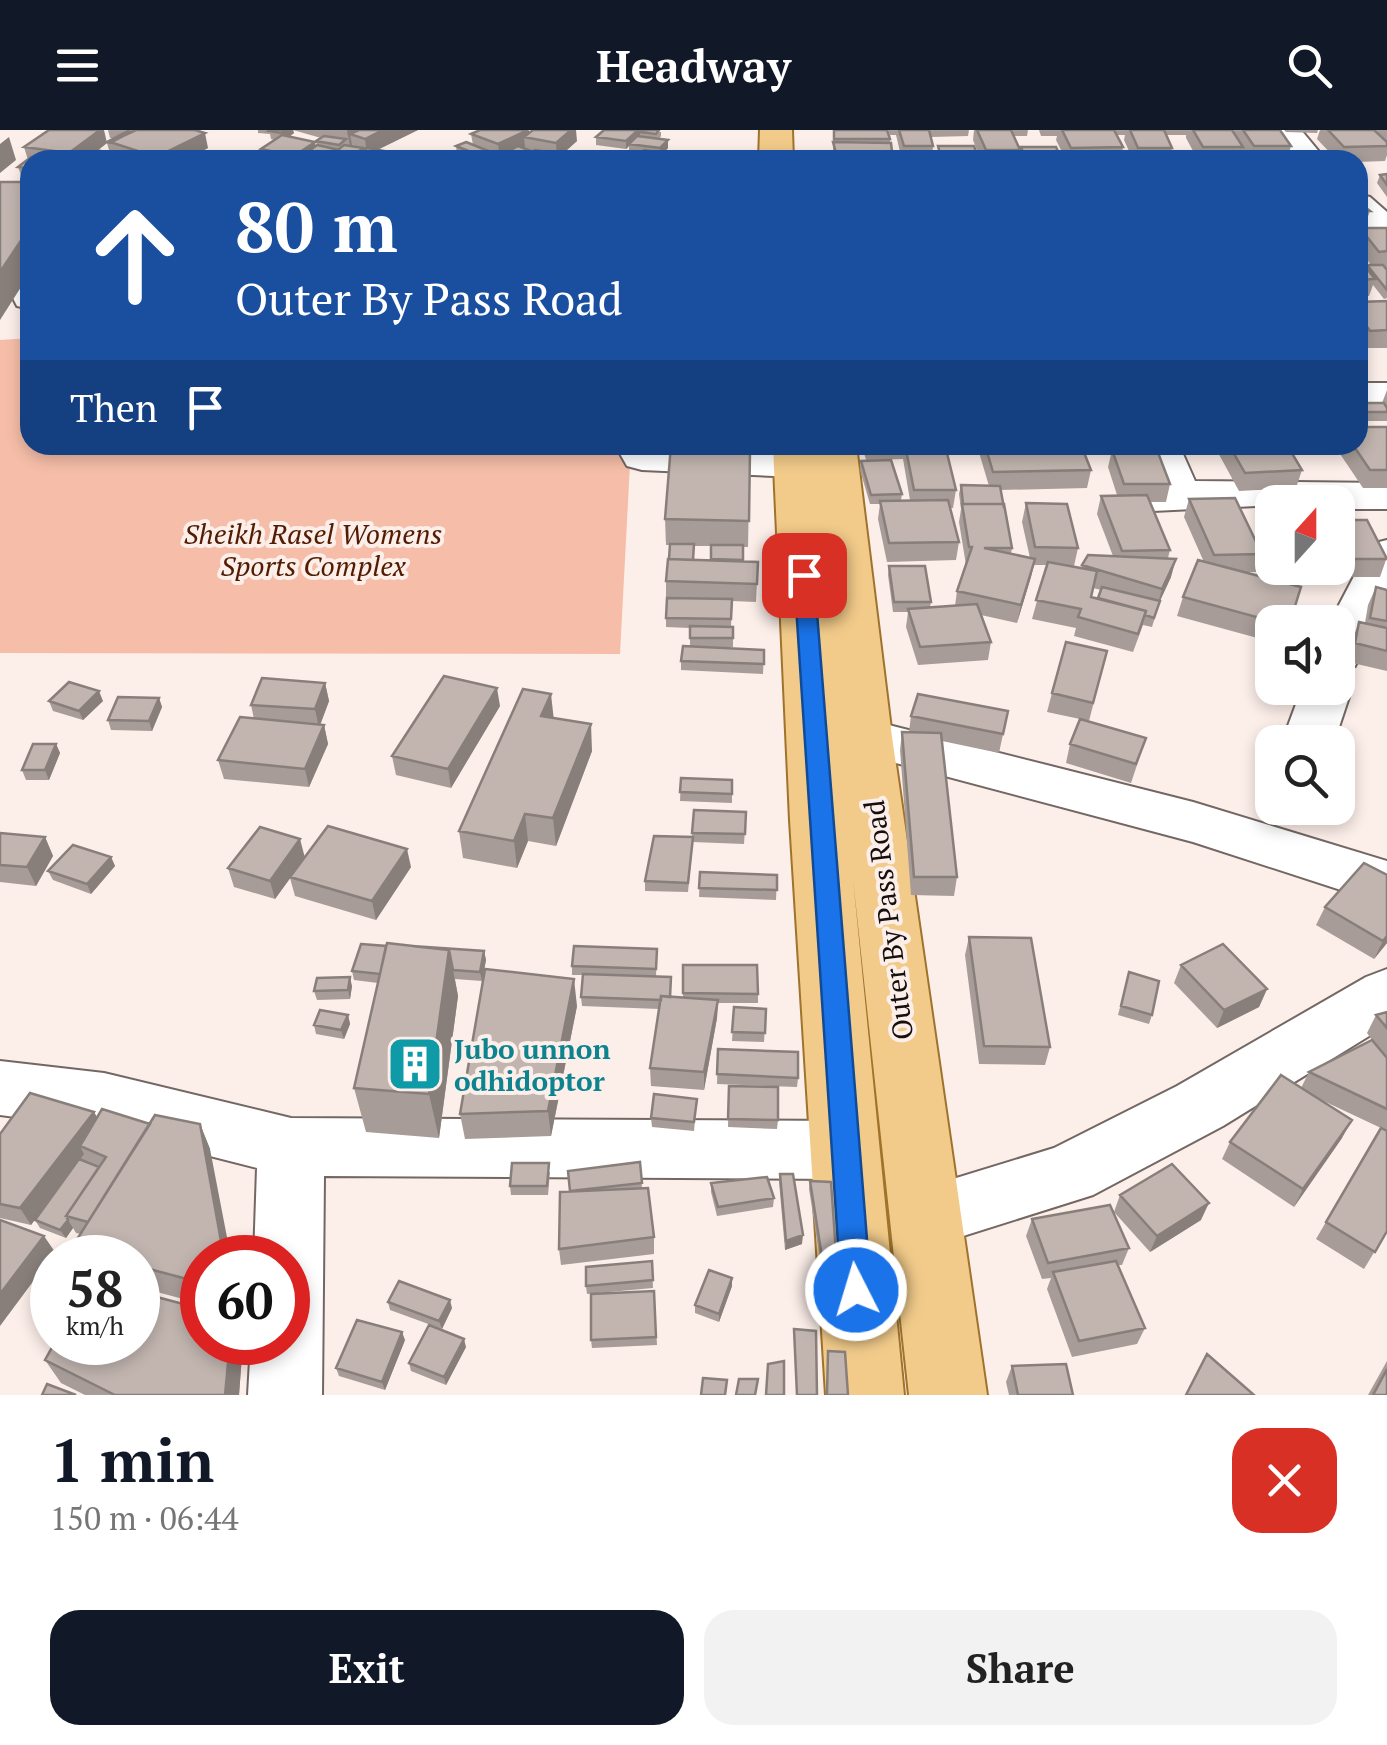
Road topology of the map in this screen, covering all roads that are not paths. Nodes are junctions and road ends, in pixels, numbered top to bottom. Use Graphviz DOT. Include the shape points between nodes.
graph roads {
  1 [pos="1284,130"];
  2 [pos="1301,150"];
  3 [pos="1368,197"];
  4 [pos="1387,231"];
  5 [pos="641,455"];
  6 [pos="747,455"];
  7 [pos="809,455"];
  8 [pos="810,455"];
  9 [pos="1160,455"];
  10 [pos="1387,496"];
  11 [pos="1387,554"];
  12 [pos="1355,620"];
  13 [pos="865,736"];
  14 [pos="1281,826"];
  15 [pos="1387,884"];
  16 [pos="1387,994"];
  17 [pos="0,1088"];
  18 [pos="291,1147"];
  19 [pos="844,1150"];
  20 [pos="925,1217"];
  21 [pos="290,1235"];
  22 [pos="286,1365"];
  23 [pos="285,1395"];
  24 [pos="865,1395"];
  25 [pos="948,1395"];
  1 -- 2 [label="street"];
  3 -- 4 [label="street"];
  5 -- 6 [label="street"];
  7 -- 19 [label="main road, Outer By Pass Road" via="819,820"];
  8 -- 13 [label="main road, Outer By Pass Road"];
  9 -- 10 [label="street" via="1166,496"];
  11 -- 12 [label="street"];
  13 -- 14 [label="street" via="1120,800"];
  13 -- 20 [label="main road, Outer By Pass Road"];
  14 -- 15 [label="street"];
  16 -- 20 [label="street" via="1200,1106 1068,1174"];
  17 -- 18 [label="street" via="104,1100"];
  18 -- 19 [label="street"];
  18 -- 21 [label="street"];
  19 -- 24 [label="main road, Outer By Pass Road"];
  20 -- 25 [label="main road, Outer By Pass Road"];
  22 -- 23 [label="street"];
}
